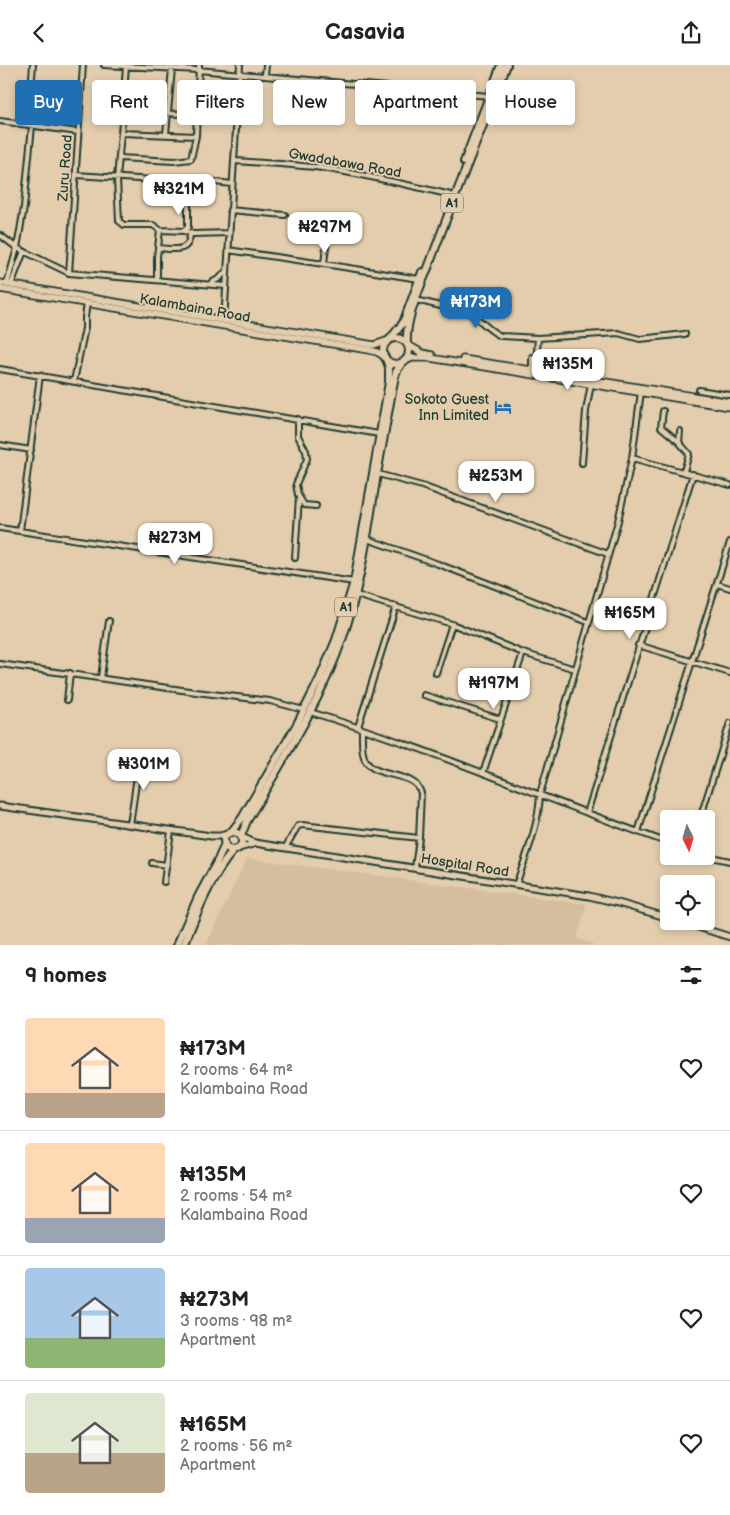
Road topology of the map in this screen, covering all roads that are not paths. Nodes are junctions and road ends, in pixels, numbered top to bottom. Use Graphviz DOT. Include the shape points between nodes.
graph roads {
  1 [pos="33,65"];
  2 [pos="83,65"];
  3 [pos="104,65"];
  4 [pos="240,65"];
  5 [pos="266,65"];
  6 [pos="501,65"];
  7 [pos="507,65"];
  8 [pos="126,66"];
  9 [pos="199,67"];
  10 [pos="172,69"];
  11 [pos="240,73"];
  12 [pos="265,75"];
  13 [pos="32,80"];
  14 [pos="125,80"];
  15 [pos="198,80"];
  16 [pos="240,80"];
  17 [pos="495,80"];
  18 [pos="486,95"];
  19 [pos="486,103"];
  20 [pos="168,113"];
  21 [pos="177,114"];
  22 [pos="0,121"];
  23 [pos="15,123"];
  24 [pos="30,125"];
  25 [pos="122,125"];
  26 [pos="196,125"];
  27 [pos="237,125"];
  28 [pos="78,132"];
  29 [pos="122,133"];
  30 [pos="166,134"];
  31 [pos="196,136"];
  32 [pos="119,158"];
  33 [pos="234,161"];
  34 [pos="76,175"];
  35 [pos="117,179"];
  36 [pos="232,184"];
  37 [pos="192,185"];
  38 [pos="451,195"];
  39 [pos="230,209"];
  40 [pos="285,215"];
  41 [pos="329,220"];
  42 [pos="160,230"];
  43 [pos="184,231"];
  44 [pos="190,233"];
  45 [pos="230,233"];
  46 [pos="0,235"];
  47 [pos="17,248"];
  48 [pos="158,248"];
  49 [pos="228,250"];
  50 [pos="24,251"];
  51 [pos="324,264"];
  52 [pos="227,269"];
  53 [pos="69,273"];
  54 [pos="419,279"];
  55 [pos="157,280"];
  56 [pos="6,284"];
  57 [pos="209,284"];
  58 [pos="226,285"];
  59 [pos="0,289"];
  60 [pos="416,301"];
  61 [pos="87,303"];
  62 [pos="224,321"];
  63 [pos="684,334"];
  64 [pos="538,338"];
  65 [pos="390,340"];
  66 [pos="408,345"];
  67 [pos="537,351"];
  68 [pos="532,357"];
  69 [pos="385,358"];
  70 [pos="404,362"];
  71 [pos="0,369"];
  72 [pos="532,370"];
  73 [pos="40,375"];
  74 [pos="74,381"];
  75 [pos="590,384"];
  76 [pos="699,390"];
  77 [pos="641,392"];
  78 [pos="730,395"];
  79 [pos="730,402"];
  80 [pos="730,407"];
  81 [pos="663,411"];
  82 [pos="298,419"];
  83 [pos="680,431"];
  84 [pos="379,434"];
  85 [pos="679,442"];
  86 [pos="0,445"];
  87 [pos="31,450"];
  88 [pos="632,458"];
  89 [pos="582,463"];
  90 [pos="684,471"];
  91 [pos="378,474"];
  92 [pos="693,474"];
  93 [pos="730,485"];
  94 [pos="299,497"];
  95 [pos="316,506"];
  96 [pos="0,528"];
  97 [pos="20,531"];
  98 [pos="368,539"];
  99 [pos="730,542"];
  100 [pos="608,554"];
  101 [pos="295,558"];
  102 [pos="354,582"];
  103 [pos="717,584"];
  104 [pos="730,588"];
  105 [pos="356,595"];
  106 [pos="396,606"];
  107 [pos="109,621"];
  108 [pos="588,622"];
  109 [pos="452,624"];
  110 [pos="638,645"];
  111 [pos="523,653"];
  112 [pos="692,661"];
  113 [pos="0,664"];
  114 [pos="575,669"];
  115 [pos="70,673"];
  116 [pos="436,673"];
  117 [pos="730,673"];
  118 [pos="101,677"];
  119 [pos="424,695"];
  120 [pos="67,700"];
  121 [pos="307,711"];
  122 [pos="500,719"];
  123 [pos="730,723"];
  124 [pos="360,728"];
  125 [pos="140,755"];
  126 [pos="483,773"];
  127 [pos="540,794"];
  128 [pos="0,806"];
  129 [pos="703,810"];
  130 [pos="587,813"];
  131 [pos="130,825"];
  132 [pos="171,831"];
  133 [pos="638,832"];
  134 [pos="230,833"];
  135 [pos="211,837"];
  136 [pos="243,837"];
  137 [pos="419,838"];
  138 [pos="660,840"];
  139 [pos="225,843"];
  140 [pos="255,843"];
  141 [pos="285,848"];
  142 [pos="237,849"];
  143 [pos="715,858"];
  144 [pos="730,861"];
  145 [pos="152,863"];
  146 [pos="166,865"];
  147 [pos="415,868"];
  148 [pos="164,882"];
  149 [pos="516,885"];
  150 [pos="660,915"];
  151 [pos="708,930"];
  152 [pos="730,937"];
  153 [pos="176,945"];
  154 [pos="184,945"];
  1 -- 13 [label="street"];
  2 -- 28 [label="street, Zuru Road"];
  3 -- 8 [label="street"];
  4 -- 11 [label="street"];
  5 -- 12 [label="street"];
  6 -- 17 [label="highway, A1"];
  7 -- 60 [label="highway, A1"];
  8 -- 10 [label="street"];
  8 -- 14 [label="street"];
  9 -- 10 [label="street"];
  9 -- 11 [label="street"];
  9 -- 15 [label="street"];
  10 -- 20 [label="street"];
  11 -- 12 [label="street"];
  11 -- 16 [label="street"];
  12 -- 18 [label="street"];
  19 -- 38 [label="highway, A1"];
  20 -- 21 [label="street"];
  20 -- 30 [label="street"];
  22 -- 23 [label="street"];
  24 -- 28 [label="street"];
  24 -- 47 [label="street" via="24,207"];
  25 -- 29 [label="street"];
  26 -- 31 [label="street"];
  27 -- 33 [label="street"];
  28 -- 34 [label="street, Zuru Road"];
  29 -- 30 [label="street"];
  29 -- 32 [label="street"];
  30 -- 31 [label="street"];
  31 -- 32 [label="street" via="192,157 188,160"];
  32 -- 35 [label="street"];
  33 -- 36 [label="street"];
  33 -- 38 [label="street, Gwadabawa Road" via="322,168"];
  34 -- 35 [label="street"];
  34 -- 53 [label="street, Zuru Road"];
  35 -- 37 [label="street"];
  35 -- 42 [label="street" via="118,219 121,224 153,225"];
  36 -- 37 [label="street" via="206,181"];
  36 -- 39 [label="street"];
  37 -- 43 [label="street" via="188,193 188,227"];
  38 -- 54 [label="highway, A1"];
  39 -- 40 [label="street"];
  39 -- 45 [label="street"];
  41 -- 51 [label="street"];
  42 -- 43 [label="street"];
  42 -- 48 [label="street"];
  43 -- 44 [label="street"];
  44 -- 45 [label="street"];
  44 -- 48 [label="street" via="190,241 184,248"];
  45 -- 49 [label="street"];
  46 -- 47 [label="street"];
  47 -- 50 [label="street"];
  47 -- 56 [label="street"];
  48 -- 55 [label="street"];
  49 -- 51 [label="street"];
  49 -- 52 [label="street"];
  50 -- 53 [label="street"];
  50 -- 56 [label="street"];
  51 -- 54 [label="street"];
  52 -- 57 [label="street"];
  52 -- 58 [label="street"];
  53 -- 55 [label="street"];
  54 -- 65 [label="highway, A1" via="403,323"];
  55 -- 57 [label="street"];
  56 -- 62 [label="main road"];
  57 -- 58 [label="street"];
  58 -- 62 [label="street"];
  59 -- 61 [label="main road, Kalambaina Road"];
  60 -- 64 [label="street" via="469,313 496,335"];
  60 -- 66 [label="highway, A1" via="407,328"];
  61 -- 69 [label="main road, Kalambaina Road" via="369,350"];
  61 -- 74 [label="street"];
  62 -- 65 [label="main road" via="374,345"];
  63 -- 64 [label="street" via="640,339 618,333"];
  64 -- 67 [label="street"];
  65 -- 66 [label="highway" via="401,339"];
  65 -- 69 [label="highway" via="383,349"];
  66 -- 70 [label="highway" via="409,354"];
  66 -- 72 [label="main road" via="422,353"];
  68 -- 72 [label="street"];
  69 -- 70 [label="highway" via="393,364"];
  69 -- 84 [label="highway, A1" via="389,382"];
  70 -- 75 [label="main road" via="412,358 430,358"];
  70 -- 91 [label="highway, A1" via="396,372"];
  71 -- 73 [label="street"];
  72 -- 79 [label="main road"];
  73 -- 74 [label="street"];
  73 -- 87 [label="street"];
  74 -- 82 [label="street"];
  75 -- 77 [label="main road"];
  75 -- 89 [label="street"];
  76 -- 78 [label="street"];
  77 -- 80 [label="main road"];
  77 -- 88 [label="street"];
  81 -- 85 [label="street" via="661,427"];
  82 -- 84 [label="street"];
  82 -- 94 [label="street" via="298,436 307,459 296,483"];
  83 -- 85 [label="street"];
  84 -- 102 [label="highway, A1"];
  85 -- 90 [label="street" via="689,454"];
  86 -- 87 [label="street"];
  87 -- 97 [label="street"];
  88 -- 90 [label="street"];
  88 -- 100 [label="street"];
  90 -- 92 [label="street"];
  91 -- 98 [label="highway, A1"];
  91 -- 100 [label="street" via="422,486"];
  92 -- 93 [label="street"];
  92 -- 110 [label="street"];
  94 -- 95 [label="street" via="304,505"];
  94 -- 101 [label="street"];
  96 -- 97 [label="street"];
  97 -- 102 [label="street"];
  98 -- 105 [label="highway, A1"];
  98 -- 108 [label="street"];
  99 -- 103 [label="street"];
  100 -- 108 [label="street"];
  102 -- 121 [label="highway, A1" via="334,646"];
  103 -- 104 [label="street"];
  103 -- 112 [label="street"];
  105 -- 106 [label="street"];
  105 -- 121 [label="highway, A1" via="333,662"];
  106 -- 109 [label="street"];
  106 -- 124 [label="street"];
  107 -- 118 [label="street"];
  108 -- 114 [label="street"];
  109 -- 111 [label="street"];
  109 -- 116 [label="street"];
  110 -- 112 [label="street"];
  110 -- 130 [label="street"];
  111 -- 114 [label="street"];
  111 -- 122 [label="street"];
  112 -- 117 [label="street"];
  112 -- 133 [label="street"];
  113 -- 115 [label="street"];
  114 -- 127 [label="street"];
  115 -- 118 [label="street"];
  115 -- 120 [label="street"];
  118 -- 121 [label="street" via="270,701"];
  119 -- 122 [label="street"];
  121 -- 124 [label="street"];
  121 -- 134 [label="highway, A1"];
  121 -- 136 [label="highway, A1" via="245,827"];
  122 -- 126 [label="street"];
  123 -- 129 [label="street"];
  124 -- 126 [label="street"];
  124 -- 137 [label="street" via="364,756 370,766 420,787"];
  125 -- 131 [label="street"];
  126 -- 127 [label="street"];
  127 -- 130 [label="street"];
  127 -- 149 [label="street" via="540,807"];
  128 -- 131 [label="street"];
  130 -- 133 [label="street"];
  131 -- 132 [label="street"];
  132 -- 135 [label="street"];
  132 -- 146 [label="street"];
  133 -- 138 [label="street"];
  134 -- 135 [label="street"];
  134 -- 136 [label="highway"];
  134 -- 139 [label="highway" via="224,839"];
  135 -- 139 [label="street"];
  136 -- 140 [label="street"];
  136 -- 142 [label="highway"];
  137 -- 141 [label="street" via="302,825 298,826"];
  137 -- 147 [label="street"];
  139 -- 142 [label="highway" via="229,849"];
  139 -- 153 [label="highway"];
  140 -- 141 [label="street, Hospital Road"];
  140 -- 142 [label="street"];
  141 -- 147 [label="street, Hospital Road"];
  142 -- 154 [label="highway" via="223,865 204,899"];
  143 -- 144 [label="street"];
  145 -- 146 [label="street"];
  146 -- 148 [label="street"];
  147 -- 149 [label="street, Hospital Road"];
  149 -- 150 [label="street, Hospital Road" via="608,901"];
  151 -- 152 [label="street"];
}
